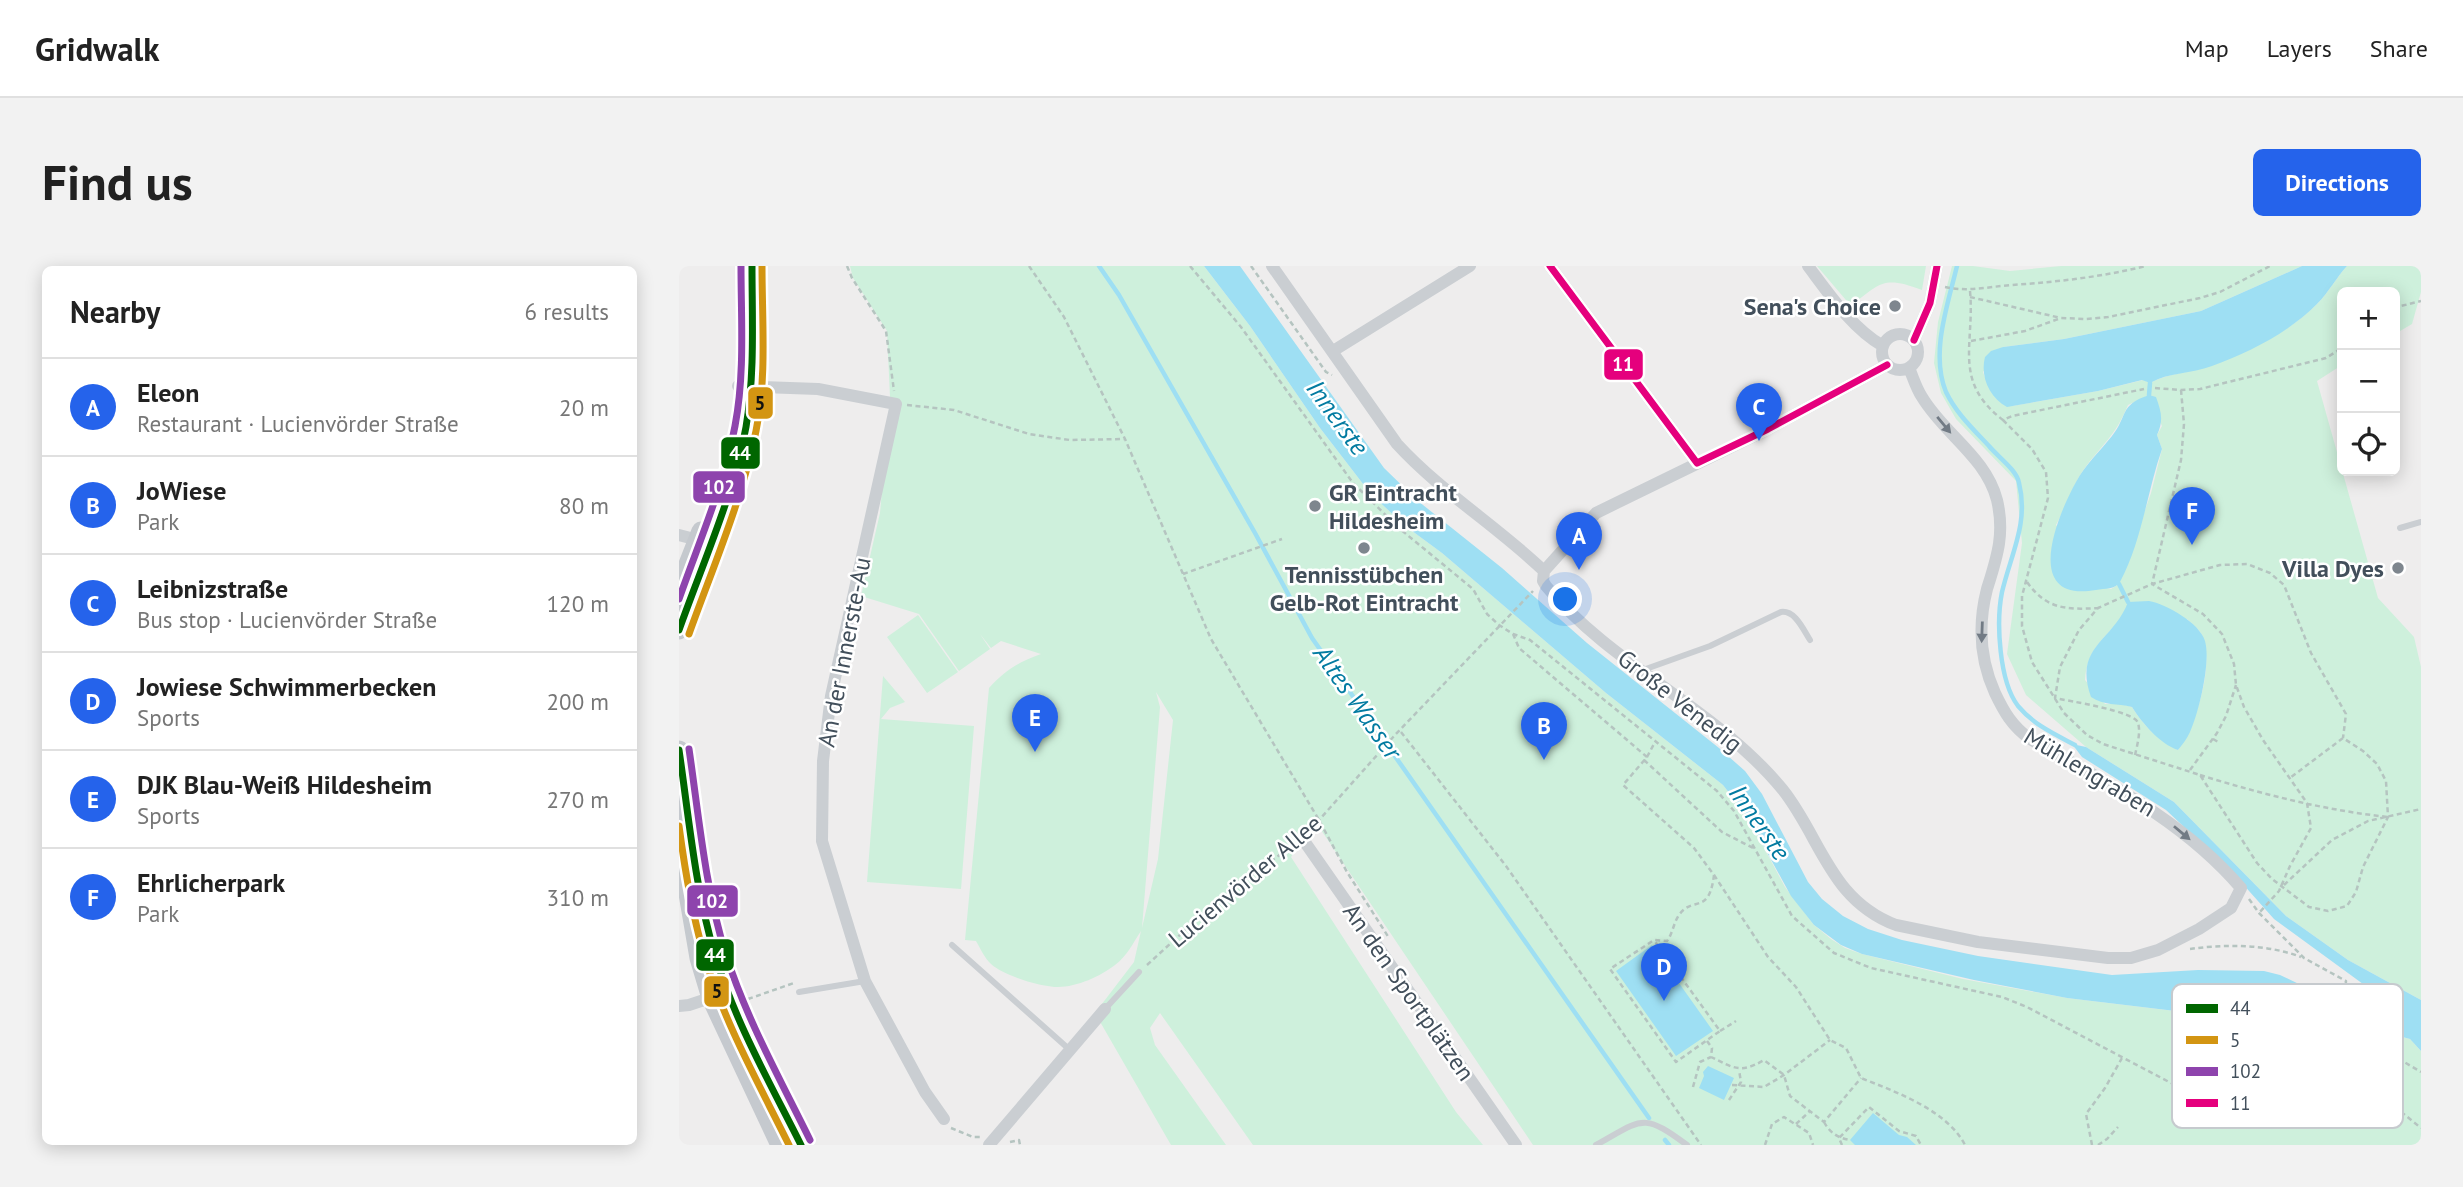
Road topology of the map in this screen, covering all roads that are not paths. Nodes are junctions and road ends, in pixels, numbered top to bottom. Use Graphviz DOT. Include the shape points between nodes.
graph roads {
  1 [pos="740,266"];
  2 [pos="752,266"];
  3 [pos="1272,266"];
  4 [pos="1470,266"];
  5 [pos="1550,266"];
  6 [pos="1808,266"];
  7 [pos="1937,266"];
  8 [pos="1914,340"];
  9 [pos="1883,346"];
  10 [pos="1333,351"];
  11 [pos="1887,365"];
  12 [pos="1909,368"];
  13 [pos="744,387"];
  14 [pos="1697,463"];
  15 [pos="2421,522"];
  16 [pos="2400,528"];
  17 [pos="696,539"];
  18 [pos="1543,571"];
  19 [pos="679,587"];
  20 [pos="679,630"];
  21 [pos="1810,640"];
  22 [pos="1641,671"];
  23 [pos="679,750"];
  24 [pos="681,777"];
  25 [pos="1303,838"];
  26 [pos="679,841"];
  27 [pos="2241,888"];
  28 [pos="953,945"];
  29 [pos="1139,972"];
  30 [pos="865,981"];
  31 [pos="799,992"];
  32 [pos="724,998"];
  33 [pos="679,1006"];
  34 [pos="1105,1009"];
  35 [pos="1070,1050"];
  36 [pos="944,1119"];
  37 [pos="780,1145"];
  38 [pos="801,1145"];
  39 [pos="989,1145"];
  40 [pos="1516,1145"];
  41 [pos="1596,1145"];
  42 [pos="1687,1145"];
  1 -- 13 [label="main road"];
  2 -- 13 [label="main road"];
  3 -- 10 [label="street, Große Venedig"];
  4 -- 10 [label="street"];
  5 -- 14 [label="street"];
  6 -- 9 [label="street" via="1870,338"];
  7 -- 8 [label="street" via="1930,303"];
  8 -- 9 [label="street" via="1897,334"];
  8 -- 12 [label="street" via="1918,355"];
  9 -- 11 [label="street"];
  10 -- 18 [label="street, Große Venedig" via="1410,458"];
  11 -- 12 [label="street"];
  11 -- 14 [label="street"];
  12 -- 27 [label="street, Mühlengraben, one-way" via="1921,397 1985,473 1997,501 2000,549 1985,601 1981,645 1989,680 2010,722 2030,739 2158,812"];
  13 -- 17 [label="main road" via="723,470"];
  13 -- 30 [label="street, An der Innerste-Au" via="818,389 896,404 831,696 824,761 822,841"];
  14 -- 18 [label="street" via="1597,513"];
  15 -- 16 [label="lane"];
  17 -- 19 [label="main road"];
  17 -- 20 [label="main road"];
  18 -- 22 [label="street, Große Venedig" via="1543,581 1559,601"];
  21 -- 22 [label="lane" via="1792,615 1781,612 1710,646"];
  22 -- 27 [label="street, Große Venedig" via="1742,748 1783,791 1840,882 1864,907 1896,925 1978,942 2131,958 2199,929 2231,908"];
  23 -- 24 [label="main road"];
  24 -- 32 [label="main road"];
  25 -- 40 [label="street, An den Sportplätzen"];
  26 -- 32 [label="main road" via="699,958"];
  28 -- 35 [label="lane"];
  29 -- 34 [label="lane"];
  30 -- 31 [label="lane"];
  30 -- 36 [label="street, An der Innerste-Au"];
  32 -- 33 [label="street"];
  32 -- 37 [label="main road"];
  32 -- 38 [label="main road"];
  34 -- 35 [label="street"];
  35 -- 39 [label="street"];
  41 -- 42 [label="lane" via="1637,1122 1666,1128"];
}
